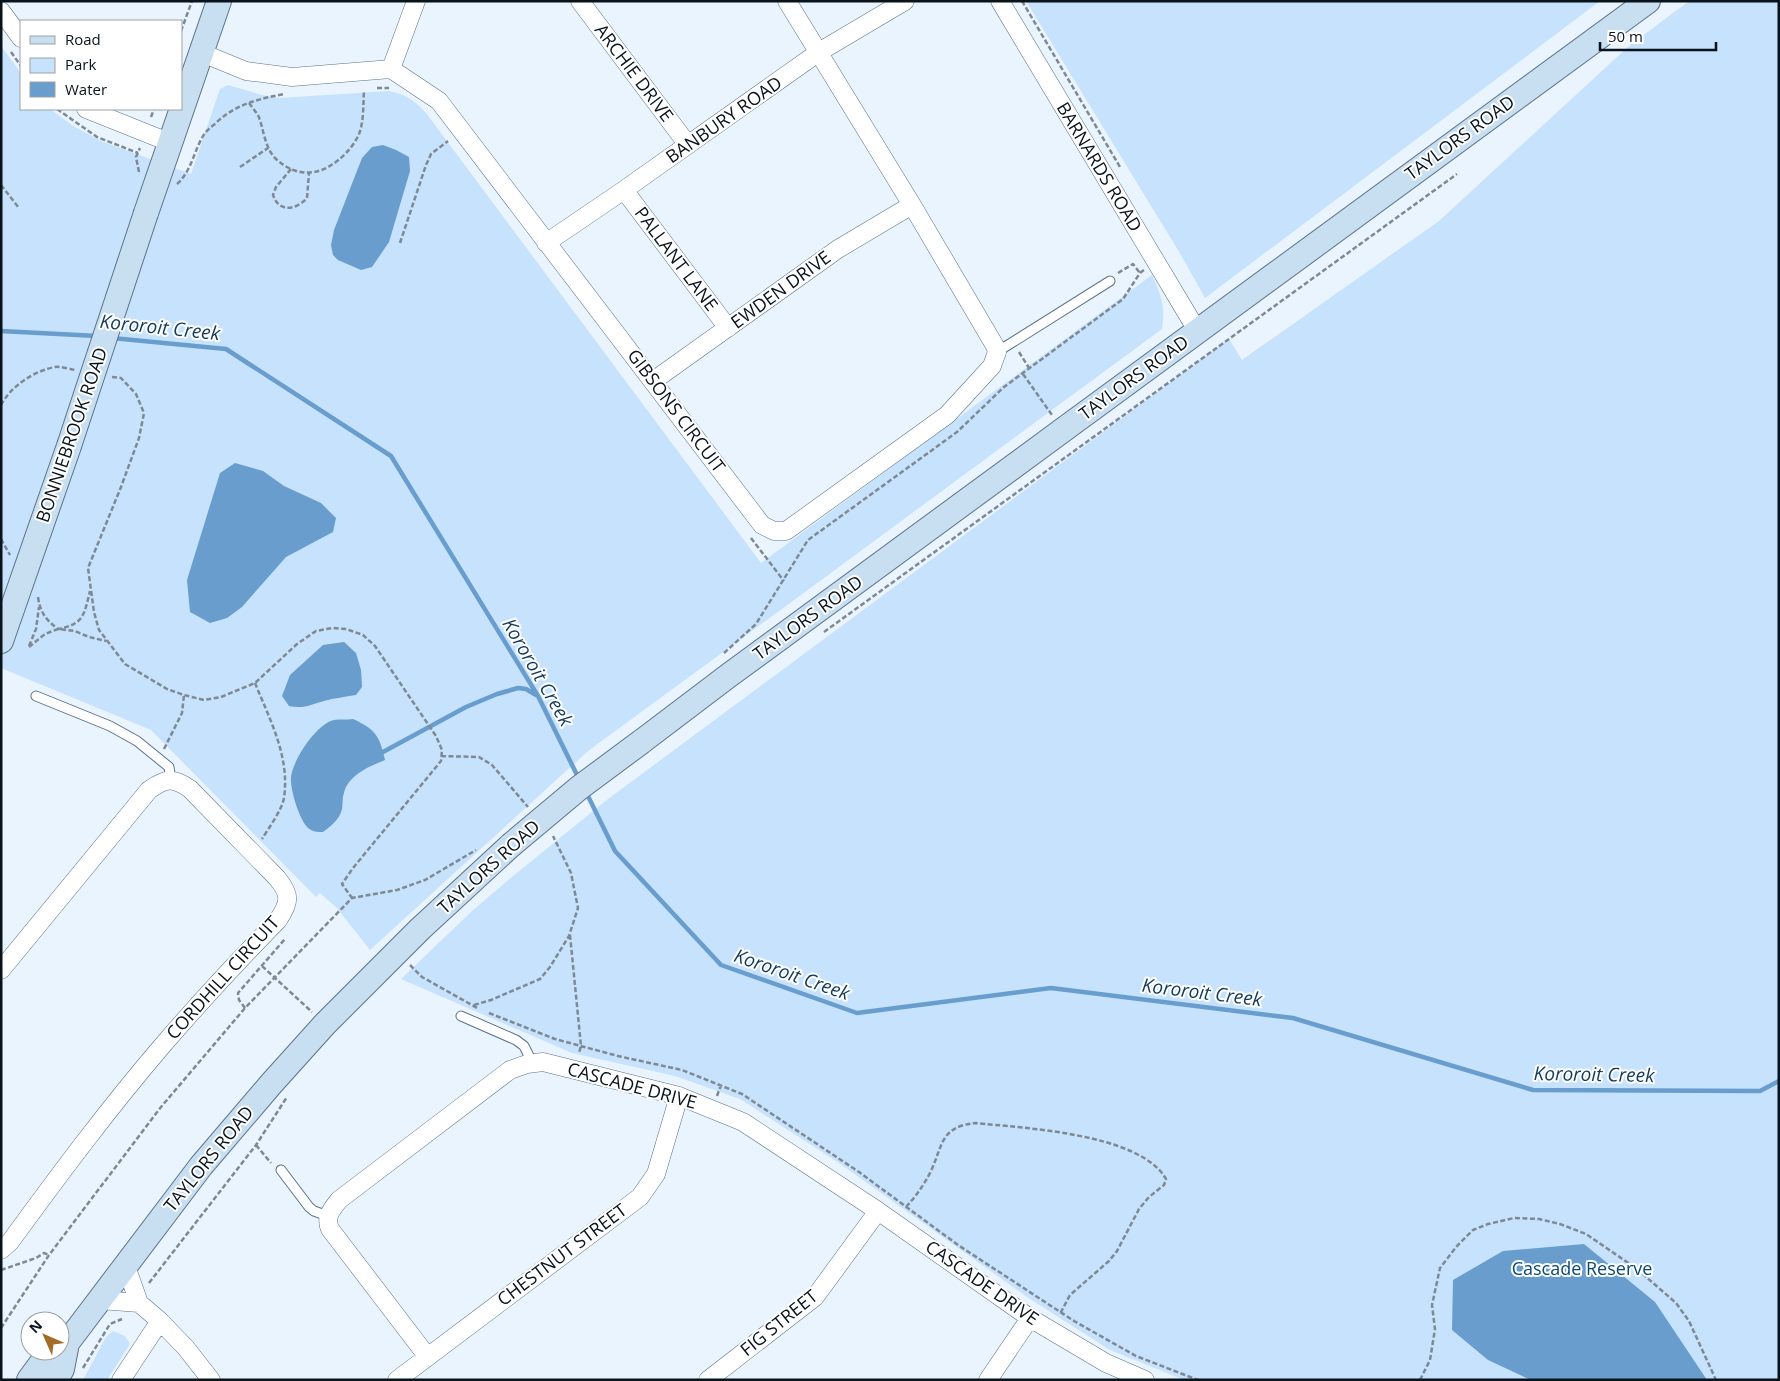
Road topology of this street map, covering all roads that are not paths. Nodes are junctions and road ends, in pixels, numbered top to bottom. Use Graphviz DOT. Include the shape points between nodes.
graph roads {
  1 [pos="219,1"];
  2 [pos="416,1"];
  3 [pos="580,1"];
  4 [pos="787,1"];
  5 [pos="905,1"];
  6 [pos="1000,1"];
  7 [pos="1648,1"];
  8 [pos="1,11"];
  9 [pos="20,37"];
  10 [pos="819,52"];
  11 [pos="202,53"];
  12 [pos="391,69"];
  13 [pos="88,110"];
  14 [pos="171,143"];
  15 [pos="688,145"];
  16 [pos="624,190"];
  17 [pos="912,205"];
  18 [pos="546,243"];
  19 [pos="1110,281"];
  20 [pos="728,328"];
  21 [pos="1198,332"];
  22 [pos="997,352"];
  23 [pos="653,381"];
  24 [pos="1,641"];
  25 [pos="36,696"];
  26 [pos="171,780"];
  27 [pos="1,970"];
  28 [pos="461,1016"];
  29 [pos="533,1064"];
  30 [pos="679,1096"];
  31 [pos="281,1170"];
  32 [pos="878,1211"];
  33 [pos="328,1216"];
  34 [pos="1,1250"];
  35 [pos="126,1266"];
  36 [pos="100,1300"];
  37 [pos="139,1303"];
  38 [pos="1030,1318"];
  39 [pos="160,1321"];
  40 [pos="70,1336"];
  41 [pos="427,1356"];
  42 [pos="43,1361"];
  43 [pos="62,1361"];
  44 [pos="29,1380"];
  45 [pos="56,1380"];
  46 [pos="121,1380"];
  47 [pos="211,1380"];
  48 [pos="396,1380"];
  49 [pos="708,1380"];
  50 [pos="988,1380"];
  51 [pos="1145,1380"];
  1 -- 11 [label="street, BONNIEBROOK ROAD"];
  2 -- 12 [label="street"];
  3 -- 15 [label="street, ARCHIE DRIVE"];
  4 -- 10 [label="street"];
  5 -- 10 [label="street, BANBURY ROAD"];
  6 -- 21 [label="street, BARNARDS ROAD"];
  7 -- 21 [label="street, TAYLORS ROAD"];
  8 -- 9 [label="street"];
  10 -- 15 [label="street, BANBURY ROAD"];
  10 -- 17 [label="street"];
  11 -- 12 [label="street" via="246,70 292,77"];
  11 -- 14 [label="street, BONNIEBROOK ROAD"];
  12 -- 18 [label="street, GIBSONS CIRCUIT" via="439,101"];
  13 -- 14 [label="street"];
  14 -- 24 [label="street, BONNIEBROOK ROAD, bridge"];
  15 -- 16 [label="street, BANBURY ROAD"];
  16 -- 18 [label="street, BANBURY ROAD"];
  16 -- 20 [label="street, PALLANT LANE"];
  17 -- 20 [label="street, EWDEN DRIVE" via="838,249"];
  17 -- 22 [label="street"];
  18 -- 23 [label="street, GIBSONS CIRCUIT"];
  19 -- 22 [label="lane"];
  20 -- 23 [label="street, EWDEN DRIVE"];
  21 -- 35 [label="street, TAYLORS ROAD, bridge" via="728,676 579,788 511,845 420,929 325,1024 201,1166"];
  22 -- 23 [label="street, GIBSONS CIRCUIT" via="992,366 947,414 786,530 762,525"];
  25 -- 26 [label="lane" via="110,726 137,742 169,767"];
  26 -- 27 [label="street" via="160,782 149,790"];
  26 -- 34 [label="street, CORDHILL CIRCUIT" via="190,789 253,853 277,878 287,892 288,900 278,920 205,996 161,1048"];
  28 -- 29 [label="lane" via="516,1040 524,1046"];
  29 -- 30 [label="street, CASCADE DRIVE" via="543,1062"];
  29 -- 33 [label="street, CASCADE DRIVE" via="510,1070 339,1200"];
  30 -- 32 [label="street, CASCADE DRIVE" via="744,1122"];
  30 -- 41 [label="street, CHESTNUT STREET" via="656,1174 640,1197"];
  31 -- 33 [label="lane" via="309,1207"];
  32 -- 38 [label="street, CASCADE DRIVE"];
  32 -- 49 [label="street, FIG STREET" via="815,1297"];
  33 -- 41 [label="street" via="330,1230"];
  35 -- 36 [label="street, TAYLORS ROAD"];
  35 -- 37 [label="street"];
  36 -- 37 [label="street"];
  36 -- 40 [label="street, TAYLORS ROAD"];
  37 -- 39 [label="street"];
  38 -- 50 [label="street"];
  38 -- 51 [label="street, CASCADE DRIVE" via="1106,1364"];
  39 -- 46 [label="street"];
  39 -- 47 [label="street"];
  41 -- 48 [label="street, CHESTNUT STREET"];
  42 -- 44 [label="street, TAYLORS ROAD"];
  43 -- 45 [label="street, TAYLORS ROAD" via="62,1369"];
}
